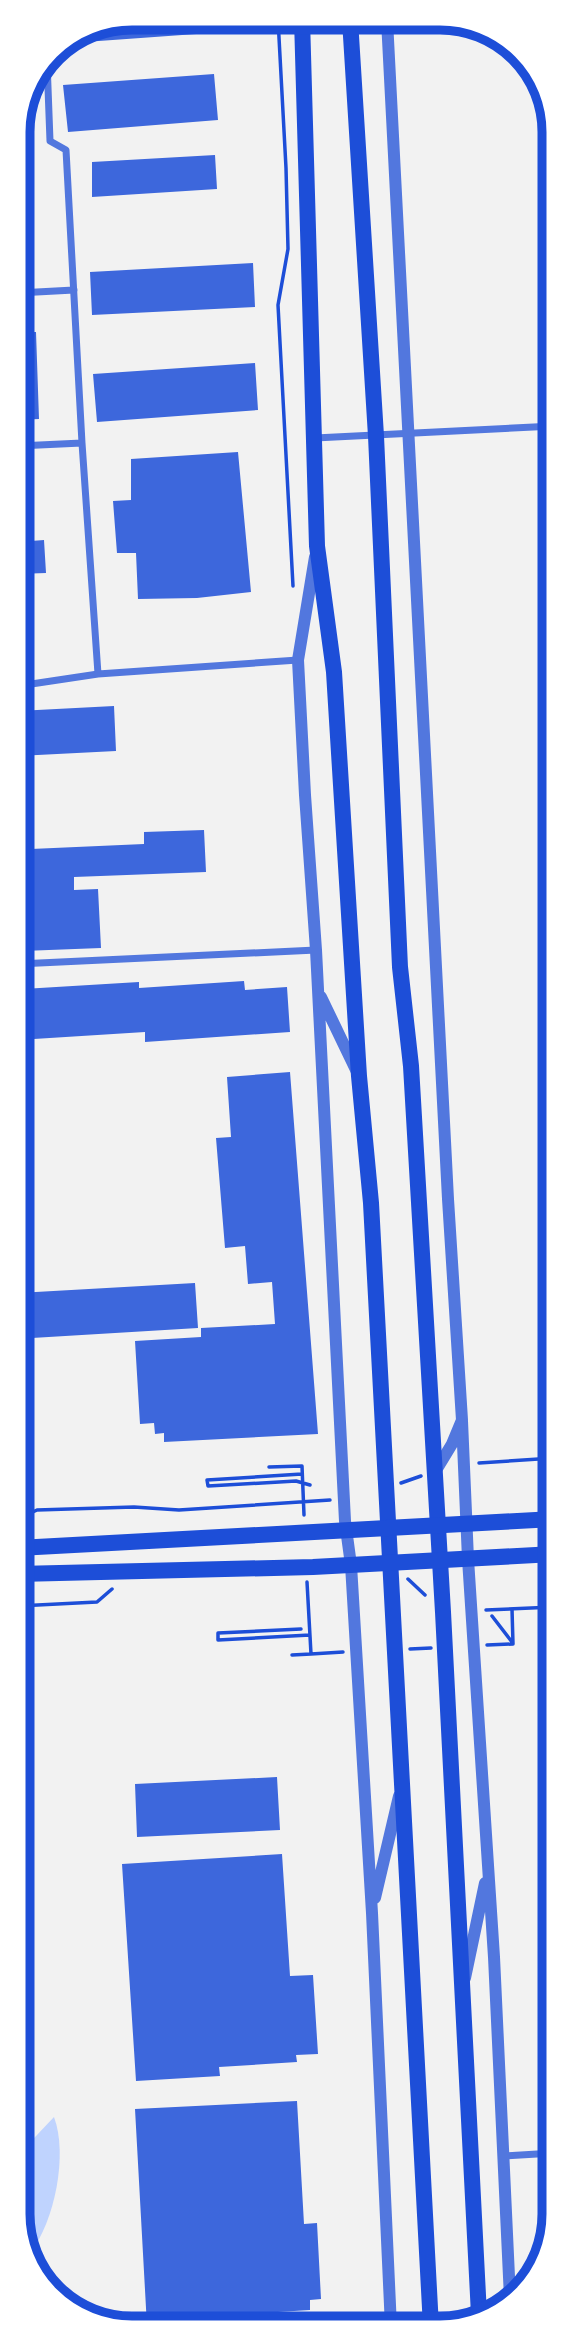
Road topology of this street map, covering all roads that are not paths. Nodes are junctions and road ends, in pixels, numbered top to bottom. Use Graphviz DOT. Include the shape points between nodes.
graph roads {
  1 [pos="302,30"];
  2 [pos="351,30"];
  3 [pos="388,30"];
  4 [pos="48,75"];
  5 [pos="74,290"];
  6 [pos="30,292"];
  7 [pos="542,427"];
  8 [pos="408,435"];
  9 [pos="376,436"];
  10 [pos="314,439"];
  11 [pos="82,443"];
  12 [pos="30,445"];
  13 [pos="317,546"];
  14 [pos="298,660"];
  15 [pos="98,674"];
  16 [pos="30,683"];
  17 [pos="316,950"];
  18 [pos="30,963"];
  19 [pos="318,991"];
  20 [pos="359,1076"];
  21 [pos="462,1420"];
  22 [pos="435,1472"];
  23 [pos="542,1520"];
  24 [pos="466,1524"];
  25 [pos="438,1525"];
  26 [pos="389,1530"];
  27 [pos="347,1531"];
  28 [pos="30,1547"];
  29 [pos="542,1555"];
  30 [pos="468,1559"];
  31 [pos="440,1561"];
  32 [pos="391,1563"];
  33 [pos="351,1565"];
  34 [pos="30,1574"];
  35 [pos="403,1782"];
  36 [pos="488,1868"];
  37 [pos="372,1913"];
  38 [pos="462,1992"];
  39 [pos="542,2153"];
  40 [pos="503,2155"];
  41 [pos="510,2288"];
  42 [pos="479,2308"];
  43 [pos="390,2316"];
  44 [pos="430,2316"];
  1 -- 10 [label="main road"];
  2 -- 9 [label="main road"];
  3 -- 8 [label="street"];
  4 -- 5 [label="street" via="50,141 66,150"];
  5 -- 6 [label="street"];
  5 -- 11 [label="street"];
  7 -- 8 [label="street"];
  8 -- 9 [label="street"];
  8 -- 21 [label="street"];
  9 -- 10 [label="street"];
  9 -- 22 [label="main road" via="400,967 411,1066"];
  10 -- 13 [label="main road"];
  11 -- 12 [label="street"];
  11 -- 15 [label="street"];
  13 -- 14 [label="street"];
  13 -- 20 [label="main road" via="334,672"];
  14 -- 15 [label="street"];
  14 -- 17 [label="street"];
  15 -- 16 [label="street"];
  17 -- 18 [label="street"];
  17 -- 19 [label="street"];
  19 -- 20 [label="street"];
  19 -- 27 [label="street"];
  20 -- 26 [label="main road"];
  21 -- 22 [label="street"];
  21 -- 24 [label="street"];
  22 -- 25 [label="main road"];
  23 -- 24 [label="main road"];
  24 -- 25 [label="main road"];
  24 -- 30 [label="street"];
  25 -- 26 [label="main road"];
  25 -- 31 [label="main road"];
  26 -- 27 [label="main road"];
  26 -- 32 [label="main road"];
  27 -- 28 [label="main road"];
  27 -- 33 [label="street"];
  29 -- 30 [label="main road"];
  30 -- 31 [label="main road"];
  30 -- 36 [label="street"];
  31 -- 32 [label="main road"];
  31 -- 38 [label="main road"];
  32 -- 33 [label="main road"];
  32 -- 35 [label="main road"];
  33 -- 34 [label="main road"];
  33 -- 37 [label="street"];
  35 -- 37 [label="street"];
  35 -- 44 [label="main road"];
  36 -- 38 [label="street"];
  36 -- 40 [label="street"];
  37 -- 43 [label="street"];
  38 -- 42 [label="main road"];
  39 -- 40 [label="street"];
  40 -- 41 [label="street"];
}
